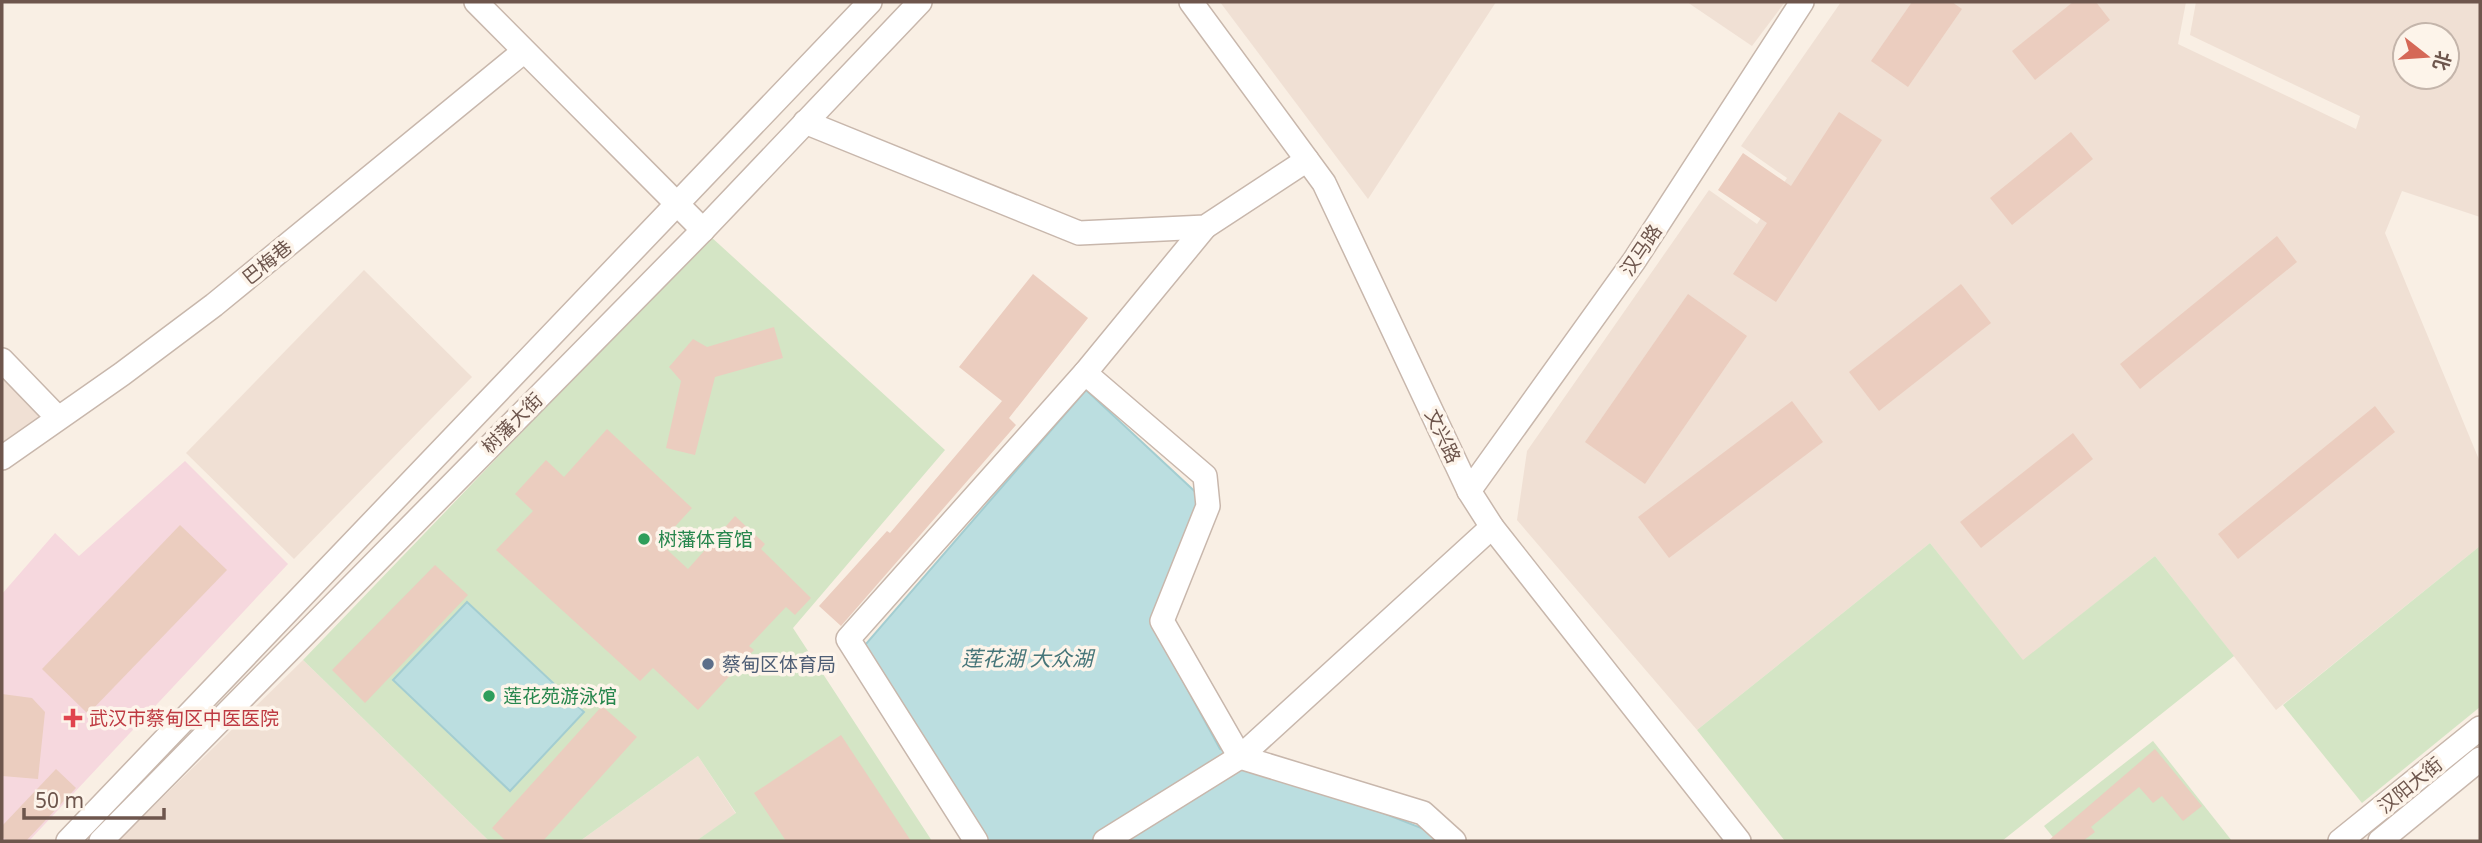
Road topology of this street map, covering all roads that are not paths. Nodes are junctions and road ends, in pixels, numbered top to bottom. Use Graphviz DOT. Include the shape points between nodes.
graph roads {
  1 [pos="476,2"];
  2 [pos="870,2"];
  3 [pos="920,2"];
  4 [pos="1191,2"];
  5 [pos="1802,2"];
  6 [pos="523,52"];
  7 [pos="805,122"];
  8 [pos="1307,160"];
  9 [pos="676,205"];
  10 [pos="1205,227"];
  11 [pos="703,230"];
  12 [pos="2,360"];
  13 [pos="1085,373"];
  14 [pos="58,418"];
  15 [pos="2,458"];
  16 [pos="1469,491"];
  17 [pos="1492,527"];
  18 [pos="2480,728"];
  19 [pos="1240,757"];
  20 [pos="2480,759"];
  21 [pos="68,841"];
  22 [pos="101,841"];
  23 [pos="976,841"];
  24 [pos="1105,841"];
  25 [pos="1454,841"];
  26 [pos="1739,841"];
  27 [pos="2340,841"];
  28 [pos="2380,841"];
  1 -- 6 [label="street"];
  2 -- 9 [label="street, 树藩大街"];
  3 -- 7 [label="street, 树藩大街"];
  4 -- 8 [label="street, 文兴路"];
  5 -- 16 [label="street, 汉马路" via="1634,261"];
  6 -- 9 [label="street"];
  6 -- 14 [label="street, 巴梅巷" via="214,305"];
  7 -- 10 [label="street" via="1079,233"];
  7 -- 11 [label="street, 树藩大街"];
  8 -- 10 [label="street"];
  8 -- 16 [label="street, 文兴路" via="1324,183"];
  9 -- 11 [label="street"];
  9 -- 21 [label="street, 树藩大街"];
  10 -- 13 [label="street"];
  11 -- 22 [label="street, 树藩大街"];
  12 -- 14 [label="street"];
  13 -- 19 [label="street" via="1205,476 1209,506 1162,621"];
  13 -- 23 [label="street" via="848,639"];
  14 -- 15 [label="street, 巴梅巷"];
  16 -- 17 [label="street, 文兴路"];
  17 -- 19 [label="street"];
  17 -- 26 [label="street, 文兴路"];
  18 -- 27 [label="street, 汉阳大街"];
  19 -- 24 [label="street"];
  19 -- 25 [label="street" via="1423,813"];
  20 -- 28 [label="street, 汉阳大街"];
}
